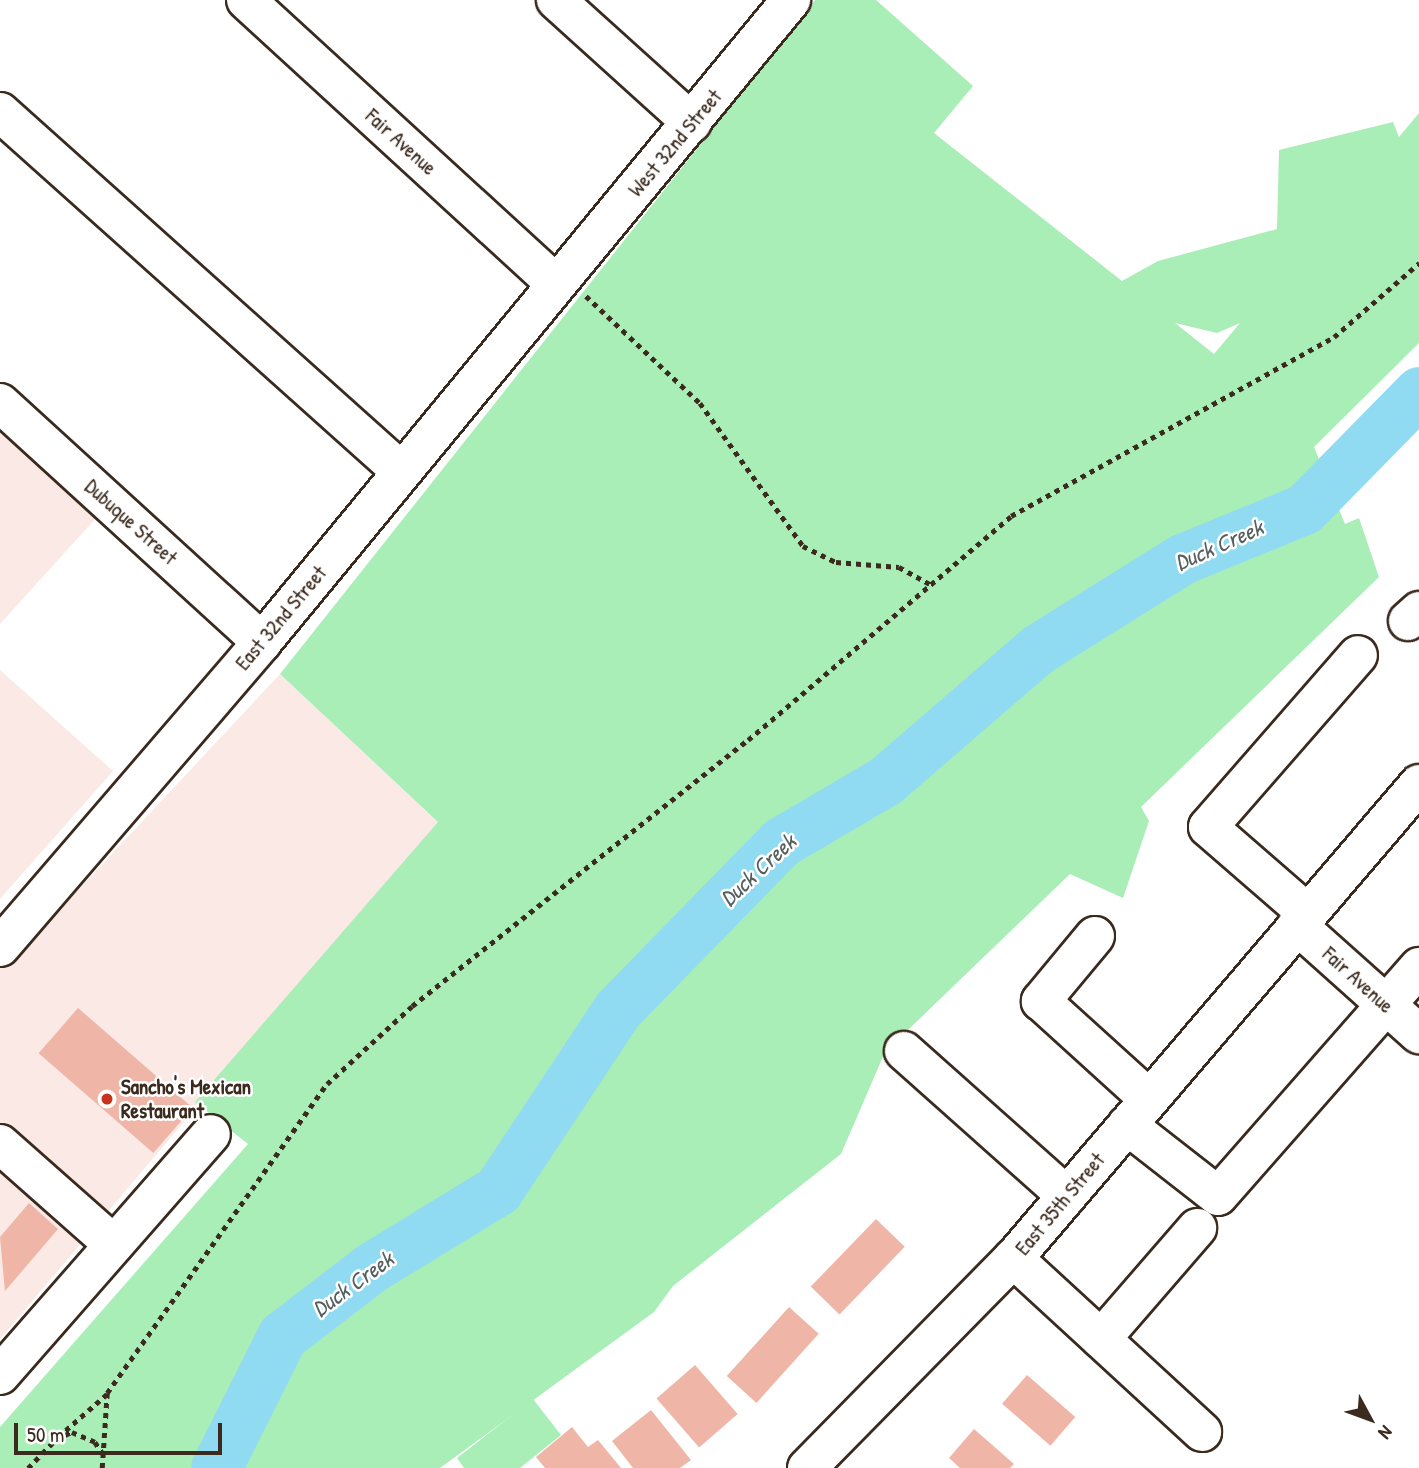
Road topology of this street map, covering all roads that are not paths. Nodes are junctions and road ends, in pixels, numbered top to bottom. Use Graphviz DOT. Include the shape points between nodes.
graph roads {
  1 [pos="246,0"];
  2 [pos="556,0"];
  3 [pos="791,0"];
  4 [pos="0,112"];
  5 [pos="692,123"];
  6 [pos="559,280"];
  7 [pos="0,403"];
  8 [pos="401,471"];
  9 [pos="262,642"];
  10 [pos="1358,655"];
  11 [pos="1419,784"];
  12 [pos="1302,919"];
  13 [pos="1095,936"];
  14 [pos="0,947"];
  15 [pos="1419,967"];
  16 [pos="1386,1005"];
  17 [pos="1419,1034"];
  18 [pos="904,1051"];
  19 [pos="1138,1112"];
  20 [pos="211,1134"];
  21 [pos="0,1144"];
  22 [pos="1067,1196"];
  23 [pos="1197,1228"];
  24 [pos="114,1245"];
  25 [pos="1013,1258"];
  26 [pos="1101,1339"];
  27 [pos="0,1376"];
  28 [pos="1202,1432"];
  29 [pos="807,1468"];
  1 -- 6 [label="street, Fair Avenue"];
  2 -- 5 [label="street"];
  3 -- 5 [label="street, West 32nd Street"];
  4 -- 8 [label="street"];
  5 -- 6 [label="street, West 32nd Street"];
  6 -- 8 [label="street, East 32nd Street"];
  7 -- 9 [label="street, Dubuque Street"];
  8 -- 9 [label="street, East 32nd Street"];
  9 -- 14 [label="street, East 32nd Street"];
  10 -- 12 [label="street, Fair Avenue" via="1208,827"];
  11 -- 12 [label="street, East 35th Street"];
  12 -- 16 [label="street, Fair Avenue"];
  12 -- 19 [label="street, East 35th Street"];
  13 -- 19 [label="street" via="1041,1001"];
  15 -- 16 [label="street"];
  16 -- 17 [label="street, Fair Avenue"];
  16 -- 19 [label="street" via="1218,1196"];
  18 -- 22 [label="street"];
  19 -- 22 [label="street, East 35th Street"];
  20 -- 24 [label="street"];
  21 -- 24 [label="street"];
  22 -- 25 [label="street, East 35th Street"];
  23 -- 26 [label="street"];
  24 -- 27 [label="street"];
  25 -- 26 [label="street"];
  25 -- 29 [label="street, East 35th Street"];
  26 -- 28 [label="street"];
}
